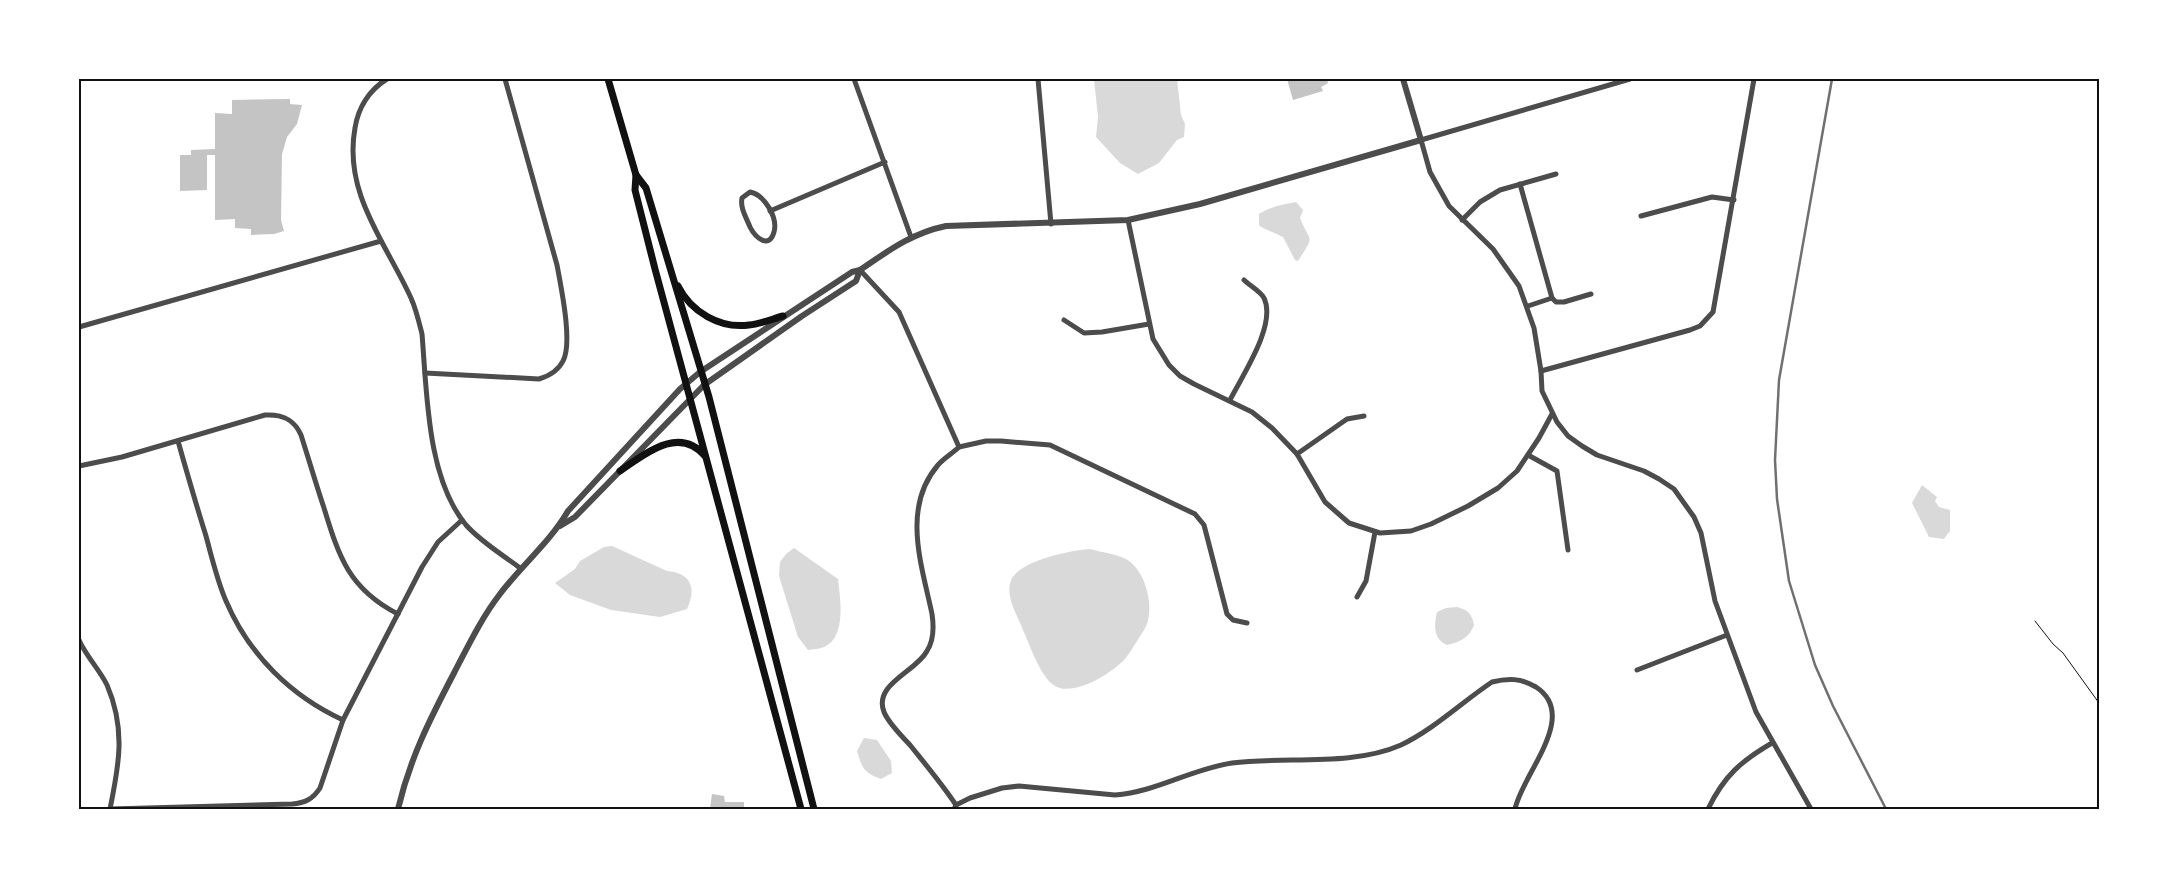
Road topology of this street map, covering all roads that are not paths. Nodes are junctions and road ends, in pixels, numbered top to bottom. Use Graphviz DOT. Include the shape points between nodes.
graph roads {
  1 [pos="387,79"];
  2 [pos="505,79"];
  3 [pos="608,79"];
  4 [pos="854,79"];
  5 [pos="1038,79"];
  6 [pos="1403,79"];
  7 [pos="1630,79"];
  8 [pos="1754,79"];
  9 [pos="1420,140"];
  10 [pos="885,162"];
  11 [pos="1556,174"];
  12 [pos="636,175"];
  13 [pos="1520,184"];
  14 [pos="1734,200"];
  15 [pos="770,211"];
  16 [pos="1641,216"];
  17 [pos="1128,220"];
  18 [pos="1462,220"];
  19 [pos="1051,224"];
  20 [pos="911,237"];
  21 [pos="381,241"];
  22 [pos="860,270"];
  23 [pos="671,272"];
  24 [pos="1244,280"];
  25 [pos="1591,294"];
  26 [pos="1552,298"];
  27 [pos="1528,306"];
  28 [pos="783,316"];
  29 [pos="1064,320"];
  30 [pos="1149,324"];
  31 [pos="79,327"];
  32 [pos="1541,371"];
  33 [pos="425,372"];
  34 [pos="700,372"];
  35 [pos="687,383"];
  36 [pos="704,385"];
  37 [pos="691,397"];
  38 [pos="1230,400"];
  39 [pos="1552,414"];
  40 [pos="1364,416"];
  41 [pos="178,441"];
  42 [pos="959,448"];
  43 [pos="1297,454"];
  44 [pos="1528,455"];
  45 [pos="707,459"];
  46 [pos="79,466"];
  47 [pos="620,471"];
  48 [pos="462,520"];
  49 [pos="558,528"];
  50 [pos="1375,532"];
  51 [pos="1568,550"];
  52 [pos="520,568"];
  53 [pos="1357,597"];
  54 [pos="398,614"];
  55 [pos="1247,622"];
  56 [pos="1727,636"];
  57 [pos="79,640"];
  58 [pos="1637,670"];
  59 [pos="343,720"];
  60 [pos="1772,743"];
  61 [pos="955,807"];
  62 [pos="110,809"];
  63 [pos="398,809"];
  64 [pos="801,809"];
  65 [pos="814,809"];
  66 [pos="1516,809"];
  67 [pos="1708,809"];
  68 [pos="1811,809"];
  1 -- 21 [label="street" via="369,95 356,121 352,140 361,200"];
  2 -- 33 [label="street" via="557,265 567,351 557,369 539,379"];
  3 -- 12 [label="main road"];
  4 -- 10 [label="street"];
  5 -- 19 [label="street"];
  6 -- 9 [label="street"];
  7 -- 9 [label="street"];
  8 -- 14 [label="street"];
  9 -- 17 [label="street" via="1200,204"];
  9 -- 18 [label="street" via="1439,190"];
  10 -- 15 [label="street"];
  10 -- 20 [label="street"];
  11 -- 13 [label="street"];
  12 -- 23 [label="main road" via="646,188"];
  12 -- 35 [label="main road" via="635,190"];
  13 -- 18 [label="street" via="1488,196"];
  13 -- 26 [label="street"];
  14 -- 16 [label="street" via="1712,197"];
  14 -- 32 [label="street" via="1716,302 1707,320 1690,330"];
  15 -- 15 [label="street" via="774,234 768,240 758,239 742,208 742,198 750,192 756,193"];
  17 -- 19 [label="street"];
  17 -- 30 [label="street"];
  18 -- 27 [label="street" via="1507,267"];
  19 -- 20 [label="street" via="946,226"];
  20 -- 22 [label="street"];
  21 -- 31 [label="street"];
  21 -- 33 [label="street" via="414,308 422,334"];
  22 -- 28 [label="street"];
  22 -- 36 [label="street" via="856,282"];
  22 -- 42 [label="street" via="899,312"];
  23 -- 28 [label="main road" via="692,306 721,323 752,325"];
  23 -- 34 [label="main road"];
  24 -- 38 [label="street" via="1264,298 1267,316 1263,334"];
  25 -- 26 [label="street" via="1564,302 1556,302"];
  26 -- 27 [label="street"];
  27 -- 32 [label="street"];
  28 -- 34 [label="street"];
  29 -- 30 [label="street" via="1084,332"];
  30 -- 38 [label="street" via="1153,339 1180,376"];
  32 -- 39 [label="street" via="1542,391"];
  33 -- 48 [label="street" via="438,467 450,502"];
  34 -- 35 [label="street"];
  34 -- 36 [label="main road"];
  35 -- 37 [label="main road"];
  35 -- 49 [label="street" via="568,511"];
  36 -- 37 [label="street"];
  36 -- 65 [label="main road" via="751,555"];
  37 -- 45 [label="main road"];
  37 -- 47 [label="street"];
  38 -- 43 [label="street" via="1272,428"];
  39 -- 44 [label="street"];
  39 -- 56 [label="street" via="1568,436 1582,446 1659,479 1685,502 1701,534 1715,601"];
  40 -- 43 [label="street" via="1347,419"];
  41 -- 46 [label="street"];
  41 -- 54 [label="street" via="265,415 288,418 301,435 341,559 361,588"];
  41 -- 59 [label="street" via="217,576 237,624 275,674 310,702"];
  42 -- 55 [label="street" via="986,441 1050,445 1195,514 1204,525 1227,614 1240,623"];
  42 -- 61 [label="street" via="938,465 921,496 918,511 917,541 934,626 932,639 921,660 888,686 882,702 887,718 940,781"];
  43 -- 50 [label="street" via="1325,502 1349,523"];
  44 -- 50 [label="street" via="1507,481 1468,506 1411,531"];
  44 -- 51 [label="street" via="1557,471"];
  45 -- 47 [label="main road" via="693,445 665,444"];
  45 -- 64 [label="main road"];
  47 -- 49 [label="street" via="575,517"];
  48 -- 52 [label="street"];
  48 -- 54 [label="street" via="429,554"];
  49 -- 52 [label="street"];
  50 -- 53 [label="street" via="1366,582"];
  52 -- 63 [label="street" via="480,625 426,728 406,774"];
  54 -- 59 [label="street"];
  56 -- 58 [label="street"];
  56 -- 60 [label="street" via="1756,712"];
  57 -- 62 [label="street" via="106,684 119,728 120,751"];
  59 -- 62 [label="street" via="320,788 308,800 292,804"];
  60 -- 67 [label="street" via="1731,772"];
  60 -- 68 [label="street"];
  61 -- 66 [label="street" via="970,798 1002,788 1020,786 1129,794 1232,763 1378,752 1401,745 1492,682 1516,679 1546,696 1554,718 1552,730"];
}
